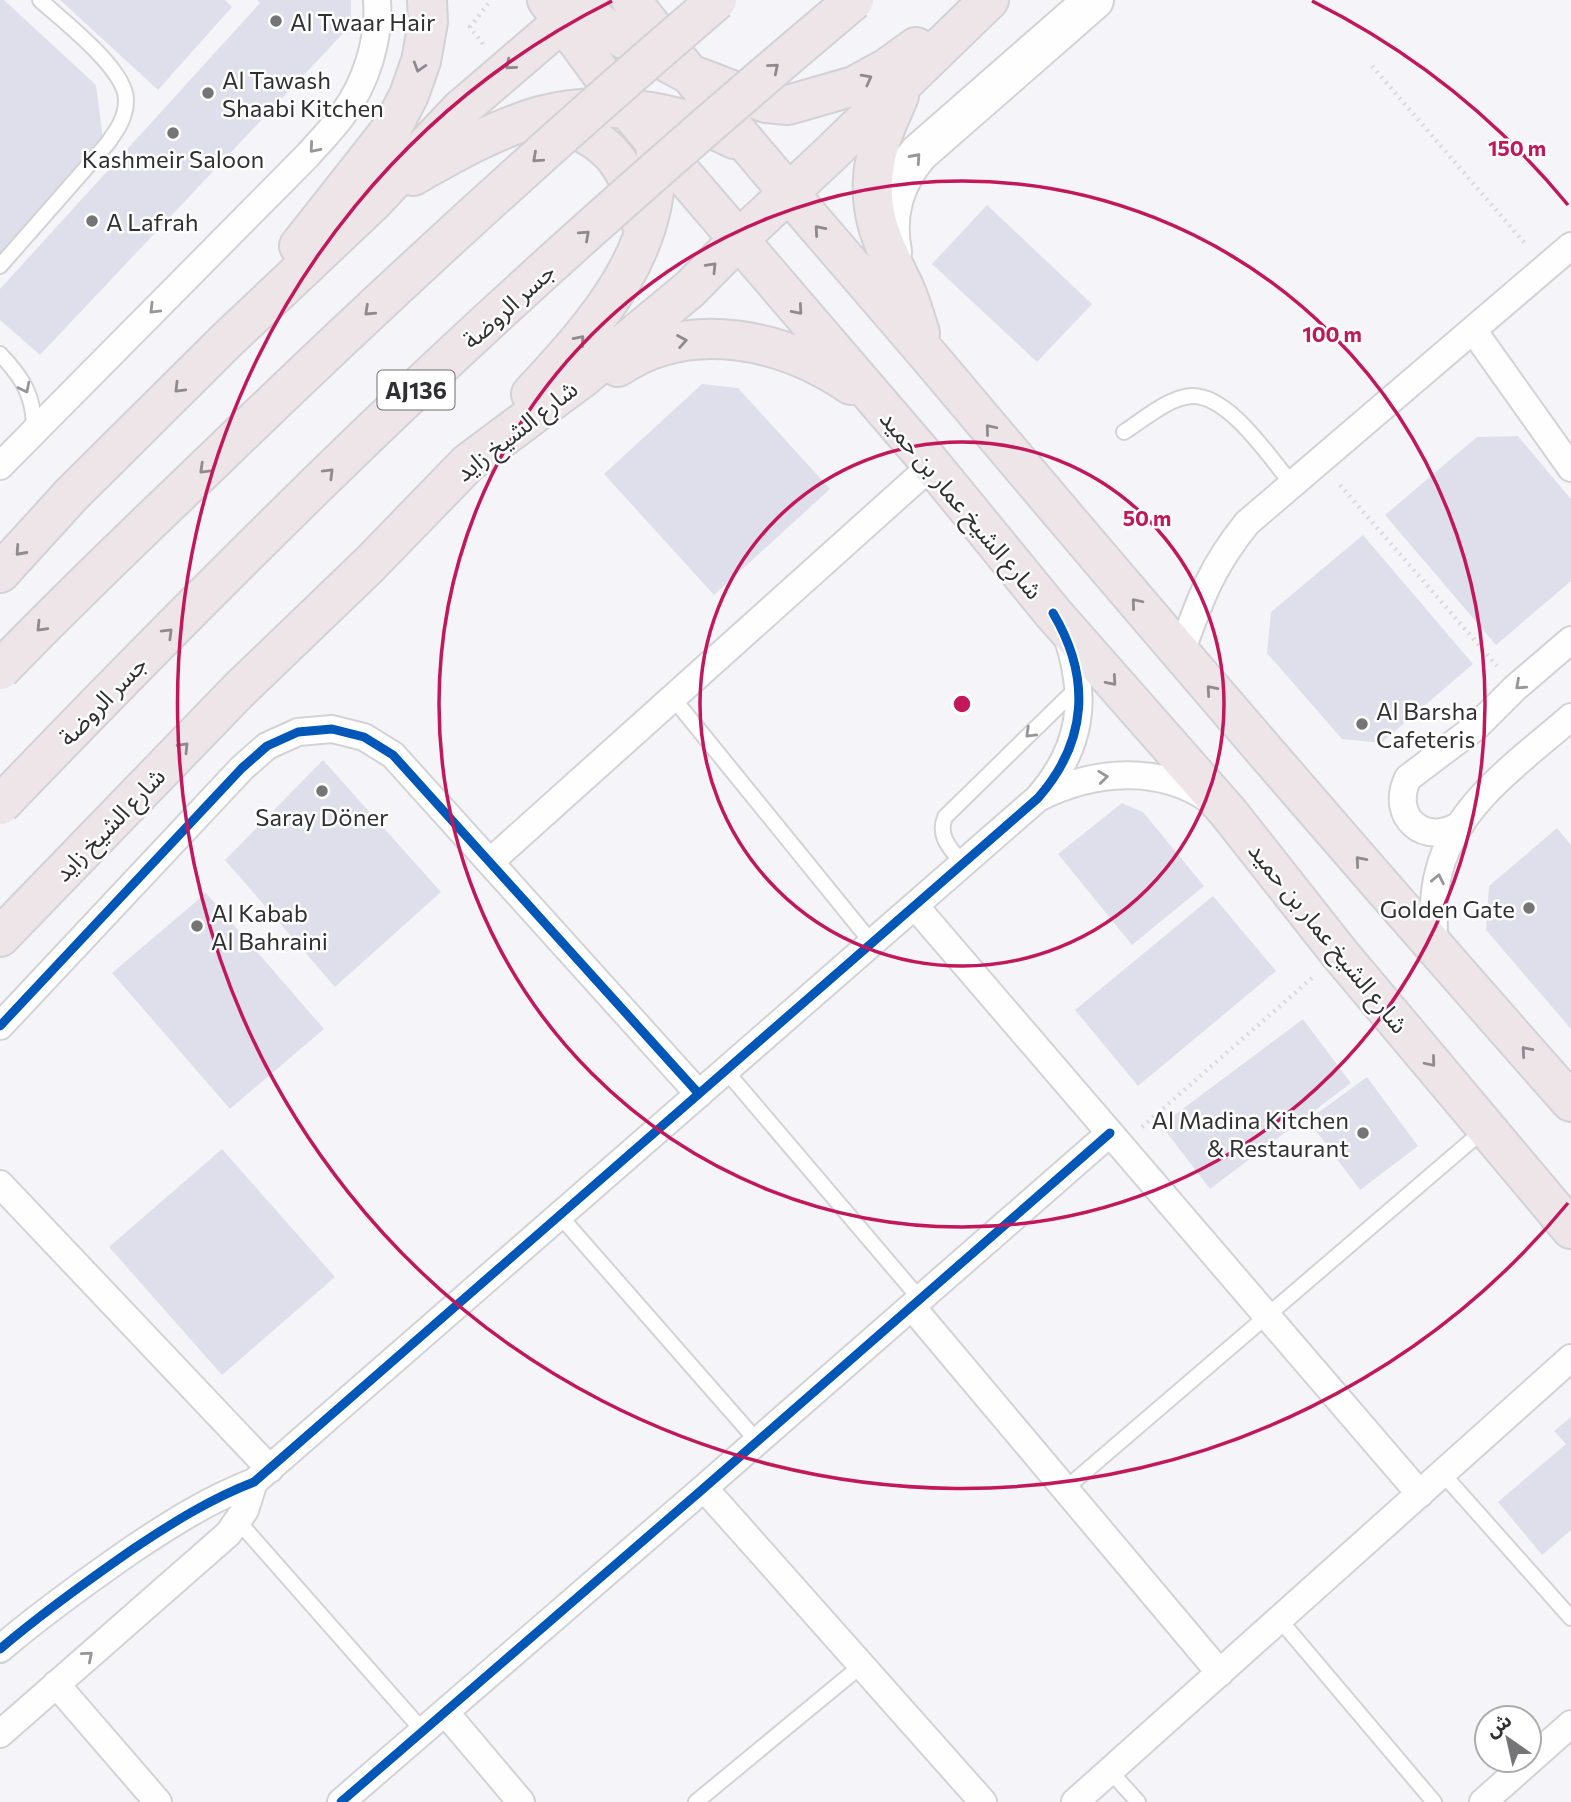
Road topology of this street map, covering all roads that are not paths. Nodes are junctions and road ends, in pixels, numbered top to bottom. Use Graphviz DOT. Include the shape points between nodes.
graph roads {
  1 [pos="40,0"];
  2 [pos="377,0"];
  3 [pos="427,0"];
  4 [pos="717,0"];
  5 [pos="854,0"];
  6 [pos="980,0"];
  7 [pos="989,0"];
  8 [pos="1094,0"];
  9 [pos="570,6"];
  10 [pos="645,12"];
  11 [pos="702,79"];
  12 [pos="906,81"];
  13 [pos="539,117"];
  14 [pos="643,122"];
  15 [pos="748,146"];
  16 [pos="788,194"];
  17 [pos="372,203"];
  18 [pos="643,238"];
  19 [pos="738,240"];
  20 [pos="1571,246"];
  21 [pos="0,266"];
  22 [pos="905,290"];
  23 [pos="1473,330"];
  24 [pos="227,341"];
  25 [pos="0,354"];
  26 [pos="928,355"];
  27 [pos="879,404"];
  28 [pos="34,430"];
  29 [pos="1124,432"];
  30 [pos="468,463"];
  31 [pos="932,465"];
  32 [pos="0,466"];
  33 [pos="1571,468"];
  34 [pos="1292,484"];
  35 [pos="370,564"];
  36 [pos="0,573"];
  37 [pos="1053,613"];
  38 [pos="1571,640"];
  39 [pos="1180,655"];
  40 [pos="0,670"];
  41 [pos="1079,686"];
  42 [pos="673,698"];
  43 [pos="1571,717"];
  44 [pos="1038,798"];
  45 [pos="0,805"];
  46 [pos="1228,812"];
  47 [pos="1461,824"];
  48 [pos="490,862"];
  49 [pos="963,864"];
  50 [pos="915,906"];
  51 [pos="0,937"];
  52 [pos="872,943"];
  53 [pos="1434,947"];
  54 [pos="0,1026"];
  55 [pos="726,1071"];
  56 [pos="699,1094"];
  57 [pos="1571,1102"];
  58 [pos="1487,1127"];
  59 [pos="1115,1139"];
  60 [pos="0,1184"];
  61 [pos="559,1216"];
  62 [pos="1571,1229"];
  63 [pos="916,1303"];
  64 [pos="1268,1317"];
  65 [pos="1571,1358"];
  66 [pos="758,1442"];
  67 [pos="1443,1474"];
  68 [pos="262,1476"];
  69 [pos="704,1488"];
  70 [pos="1065,1489"];
  71 [pos="1420,1494"];
  72 [pos="238,1521"];
  73 [pos="1571,1618"];
  74 [pos="1280,1620"];
  75 [pos="0,1649"];
  76 [pos="862,1665"];
  77 [pos="1220,1673"];
  78 [pos="56,1684"];
  79 [pos="445,1712"];
  80 [pos="1571,1724"];
  81 [pos="423,1731"];
  82 [pos="0,1734"];
  83 [pos="1110,1771"];
  84 [pos="158,1802"];
  85 [pos="341,1802"];
  86 [pos="522,1802"];
  87 [pos="696,1802"];
  88 [pos="983,1802"];
  89 [pos="1075,1802"];
  90 [pos="1138,1802"];
  91 [pos="1434,1802"];
  92 [pos="1483,1802"];
  1 -- 21 [label="lane" via="118,75 127,99 122,123 107,144"];
  2 -- 28 [label="street, one-way" via="379,18 368,68 344,114"];
  3 -- 24 [label="main road, one-way" via="422,61 392,128"];
  4 -- 40 [label="main road, one-way, bridge" via="415,268"];
  45 -- 5 [label="main road, جسر الروضة / AJ136, one-way, bridge" via="374,429 732,103"];
  11 -- 6 [label="main road, one-way" via="766,103 788,105 817,98 854,86 887,68"];
  7 -- 12 [label="main road, شارع الشيخ زايد"];
  22 -- 8 [label="street, one-way" via="891,249 889,223 892,200 908,166"];
  9 -- 10 [label="main road" via="611,32"];
  9 -- 14 [label="main road, شارع الشيخ عمار بن حميد"];
  9 -- 17 [label="main road, one-way"];
  10 -- 11 [label="main road"];
  10 -- 14 [label="main road" via="636,67"];
  11 -- 15 [label="main road"];
  12 -- 16 [label="main road, شارع الشيخ زايد"];
  12 -- 22 [label="main road" via="876,155 872,180 878,230"];
  13 -- 14 [label="main road" via="583,110"];
  13 -- 17 [label="main road" via="452,154"];
  13 -- 18 [label="main road" via="574,126 609,150 632,185"];
  14 -- 15 [label="main road" via="688,121"];
  14 -- 18 [label="main road" via="657,163 655,198"];
  14 -- 19 [label="main road, شارع الشيخ عمار بن حميد"];
  15 -- 16 [label="main road"];
  16 -- 19 [label="main road, شارع الشيخ زايد"];
  26 -- 16 [label="main road, one-way"];
  17 -- 24 [label="main road"];
  30 -- 18 [label="main road, one-way" via="586,335 617,291"];
  19 -- 27 [label="main road, شارع الشيخ عمار بن حميد, one-way"];
  30 -- 19 [label="main road, شارع الشيخ زايد, one-way" via="634,337"];
  20 -- 23 [label="street"];
  22 -- 26 [label="main road"];
  23 -- 33 [label="street"];
  23 -- 34 [label="street"];
  24 -- 36 [label="main road, one-way" via="71,495"];
  25 -- 28 [label="lane, one-way" via="28,390"];
  39 -- 26 [label="main road, one-way"];
  27 -- 31 [label="main road, شارع الشيخ عمار بن حميد"];
  35 -- 27 [label="main road, one-way" via="611,372 670,343 726,340 800,356"];
  28 -- 32 [label="street"];
  29 -- 34 [label="lane" via="1170,403 1191,396 1205,399 1228,411"];
  30 -- 35 [label="main road, شارع الشيخ زايد"];
  31 -- 37 [label="main road, شارع الشيخ عمار بن حميد"];
  31 -- 42 [label="street"];
  34 -- 39 [label="street" via="1247,523 1225,551 1198,603"];
  51 -- 35 [label="main road, شارع الشيخ زايد, one-way" via="238,691"];
  37 -- 41 [label="street" via="1075,660"];
  37 -- 46 [label="main road, شارع الشيخ عمار بن حميد, one-way"];
  38 -- 47 [label="street, one-way" via="1457,743 1408,778 1402,802 1413,825 1437,834"];
  53 -- 39 [label="main road, one-way"];
  41 -- 44 [label="street" via="1080,707 1071,747 1052,783"];
  41 -- 49 [label="lane, one-way" via="945,817 942,835"];
  42 -- 48 [label="street"];
  42 -- 52 [label="lane"];
  43 -- 47 [label="street" via="1475,803"];
  44 -- 46 [label="street, one-way" via="1093,778 1150,777 1204,796"];
  44 -- 49 [label="street"];
  46 -- 58 [label="main road, شارع الشيخ عمار بن حميد, one-way" via="1340,954"];
  53 -- 47 [label="street, one-way" via="1439,870"];
  48 -- 54 [label="street" via="393,755 364,737 332,729 298,732 267,746 242,768"];
  48 -- 56 [label="street"];
  49 -- 50 [label="street"];
  50 -- 52 [label="street"];
  50 -- 59 [label="street"];
  52 -- 55 [label="street"];
  57 -- 53 [label="main road, one-way"];
  55 -- 56 [label="street"];
  55 -- 63 [label="lane"];
  56 -- 61 [label="street"];
  58 -- 62 [label="main road, شارع الشيخ عمار بن حميد"];
  58 -- 64 [label="lane"];
  59 -- 63 [label="street"];
  59 -- 64 [label="street"];
  60 -- 68 [label="street"];
  61 -- 66 [label="lane"];
  61 -- 68 [label="street"];
  63 -- 66 [label="street"];
  63 -- 70 [label="street"];
  64 -- 70 [label="lane"];
  64 -- 71 [label="street"];
  65 -- 67 [label="street"];
  66 -- 69 [label="street"];
  67 -- 71 [label="street"];
  67 -- 73 [label="lane"];
  68 -- 72 [label="street"];
  68 -- 75 [label="street" via="176,1521 66,1596"];
  69 -- 76 [label="street"];
  69 -- 79 [label="street"];
  70 -- 77 [label="street"];
  71 -- 74 [label="street"];
  78 -- 72 [label="street, one-way"];
  72 -- 81 [label="lane"];
  74 -- 77 [label="street"];
  74 -- 91 [label="lane"];
  76 -- 87 [label="lane"];
  76 -- 88 [label="street"];
  77 -- 83 [label="street"];
  78 -- 82 [label="street"];
  78 -- 84 [label="street"];
  79 -- 81 [label="street"];
  79 -- 86 [label="street"];
  80 -- 92 [label="street"];
  81 -- 85 [label="street"];
  83 -- 89 [label="street"];
  83 -- 90 [label="lane"];
}
